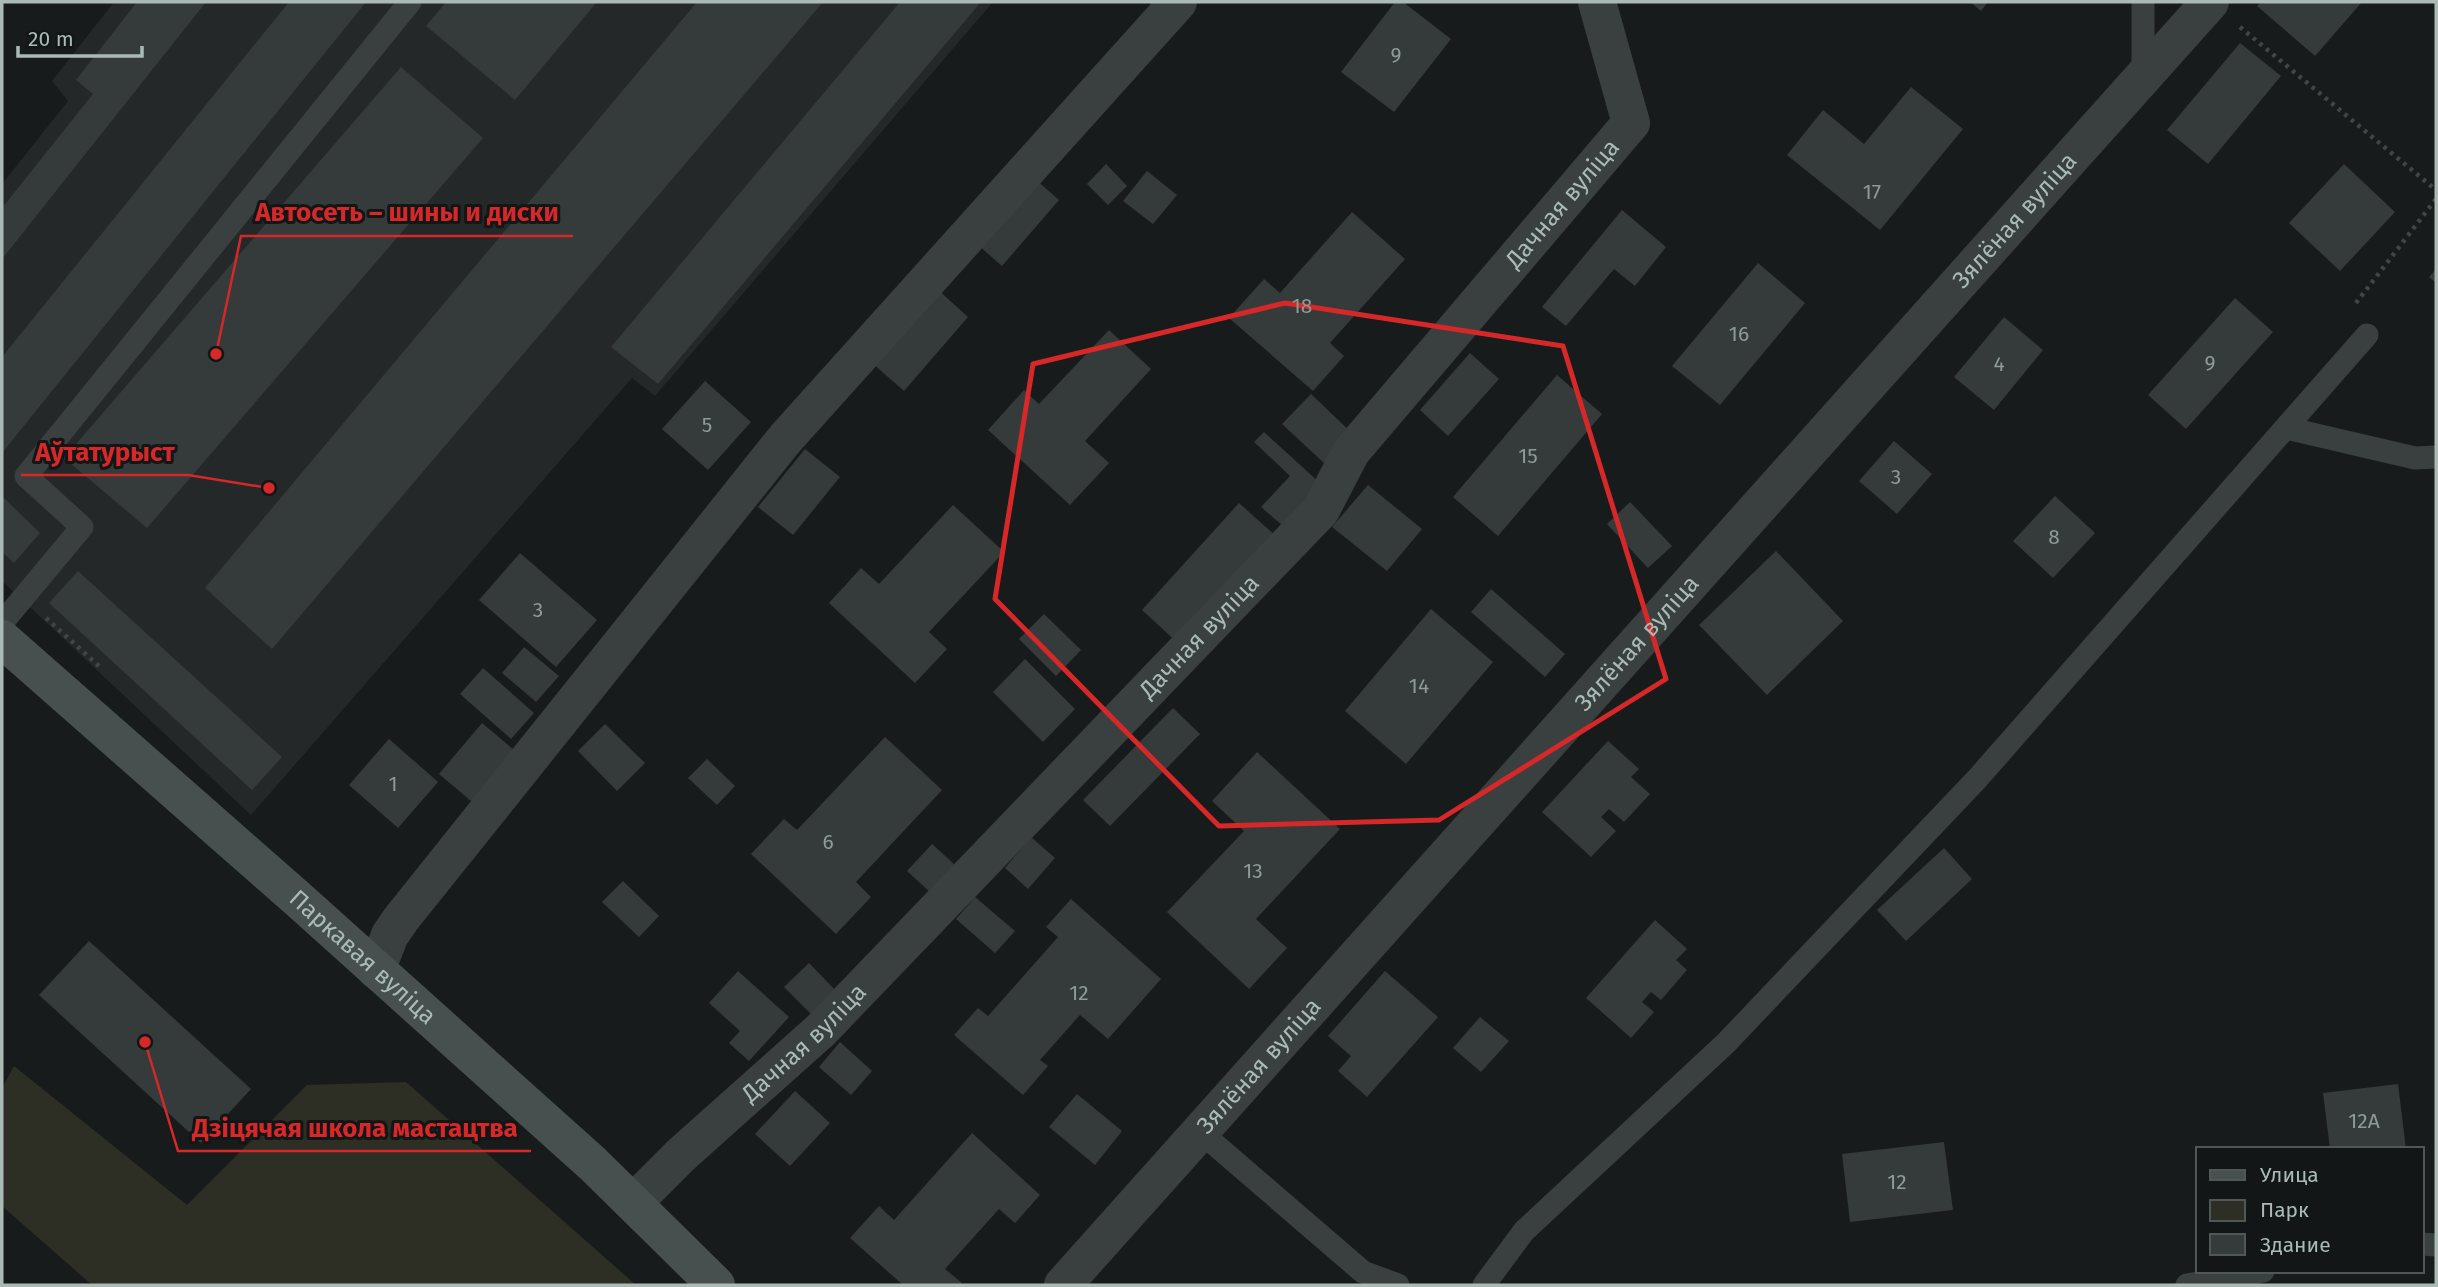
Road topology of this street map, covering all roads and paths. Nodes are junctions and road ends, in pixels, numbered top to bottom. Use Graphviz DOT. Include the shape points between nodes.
graph roads {
  1 [pos="410,2"];
  2 [pos="1178,2"];
  3 [pos="1597,2"];
  4 [pos="2143,2"];
  5 [pos="2210,2"];
  6 [pos="2143,78"];
  7 [pos="2436,190"];
  8 [pos="2436,198"];
  9 [pos="2367,335"];
  10 [pos="2286,428"];
  11 [pos="2436,457"];
  12 [pos="2,624"];
  13 [pos="2,639"];
  14 [pos="376,970"];
  15 [pos="1198,1130"];
  16 [pos="634,1202"];
  17 [pos="2252,1273"];
  18 [pos="716,1285"];
  19 [pos="1063,1285"];
  20 [pos="1398,1285"];
  21 [pos="1484,1285"];
  22 [pos="2187,1285"];
  1 -- 12 [label="lane" via="26,476 82,527"];
  2 -- 14 [label="street" via="785,439 401,919"];
  3 -- 16 [label="street, Дачная вуліца" via="1631,124 1351,452 1321,510 821,1030"];
  4 -- 6 [label="lane"];
  5 -- 6 [label="street, Зялёная вуліца"];
  5 -- 7 [label="path"];
  6 -- 15 [label="street, Зялёная вуліца"];
  8 -- 9 [label="path" via="2356,304"];
  9 -- 10 [label="lane"];
  10 -- 11 [label="lane" via="2415,458"];
  10 -- 21 [label="lane" via="1977,779 1726,1043 1524,1231"];
  13 -- 14 [label="street, Паркавая вуліца"];
  14 -- 16 [label="street, Паркавая вуліца"];
  15 -- 19 [label="street, Зялёная вуліца"];
  15 -- 20 [label="lane" via="1363,1272"];
  16 -- 18 [label="street, Паркавая вуліца"];
  17 -- 22 [label="lane"];
}
